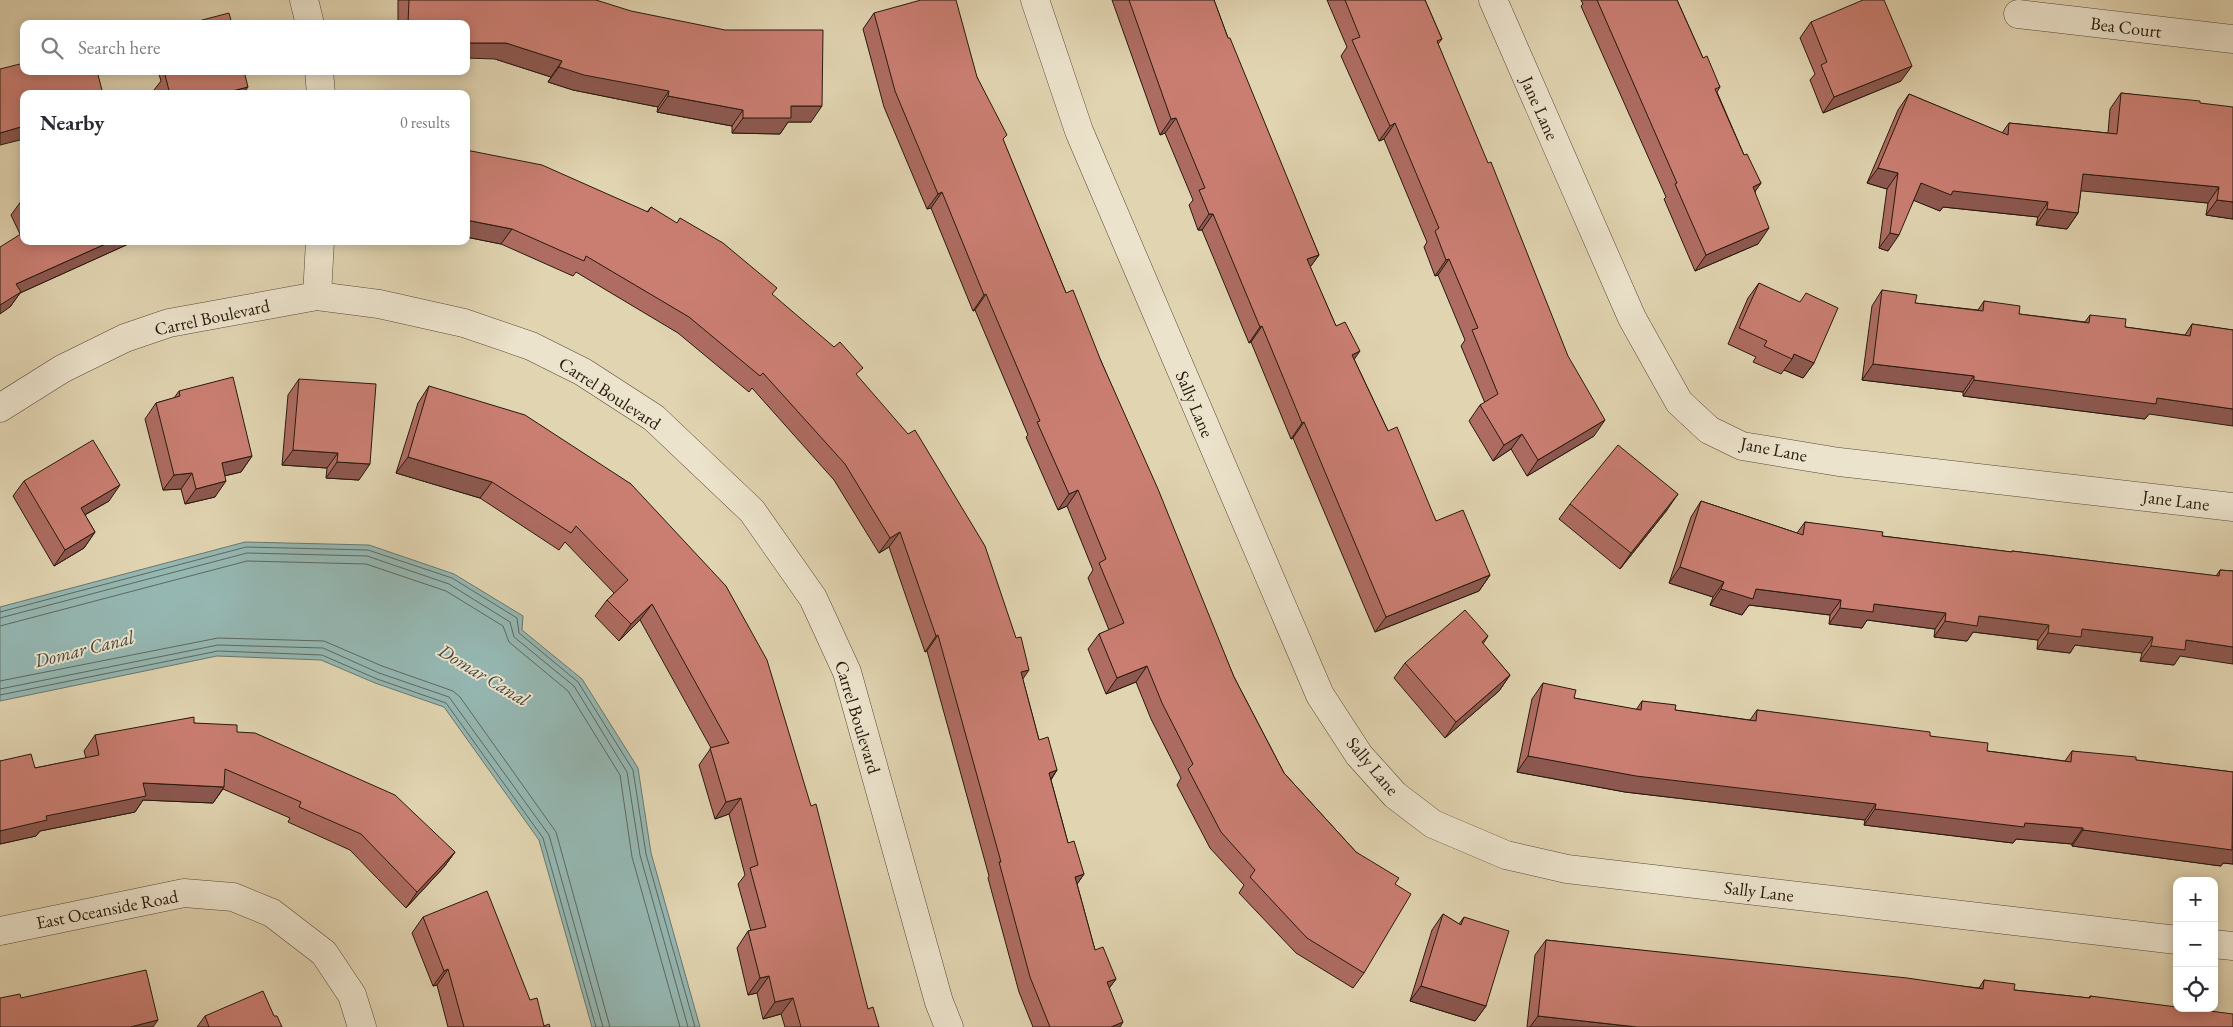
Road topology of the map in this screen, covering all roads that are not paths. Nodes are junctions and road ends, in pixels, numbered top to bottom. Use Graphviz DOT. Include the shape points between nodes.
graph roads {
  1 [pos="304,0"];
  2 [pos="1035,0"];
  3 [pos="1493,0"];
  4 [pos="2018,14"];
  5 [pos="309,20"];
  6 [pos="2233,39"];
  7 [pos="319,75"];
  8 [pos="320,90"];
  9 [pos="320,245"];
  10 [pos="317,296"];
  11 [pos="0,408"];
  12 [pos="2233,507"];
  13 [pos="0,931"];
  14 [pos="2173,940"];
  15 [pos="2218,944"];
  16 [pos="2233,946"];
  17 [pos="362,1027"];
  18 [pos="949,1027"];
  1 -- 5 [label="street"];
  2 -- 14 [label="street, Sally Lane" via="1079,131 1320,695 1359,755 1395,795 1433,824 1506,855 1567,869"];
  3 -- 12 [label="street, Jane Lane" via="1632,318 1678,402 1710,430 1742,446 1839,462"];
  4 -- 6 [label="street, Bea Court"];
  7 -- 8 [label="street"];
  9 -- 10 [label="street"];
  10 -- 11 [label="street, Carrel Boulevard" via="169,323 125,338 62,369"];
  10 -- 18 [label="street, Carrel Boulevard" via="379,304 464,323 530,346 583,372 654,418 752,511 813,598 847,672 939,1002"];
  13 -- 17 [label="street, East Oceanside Road" via="184,893 233,897 272,913 324,953 352,995"];
  15 -- 16 [label="street"];
}
